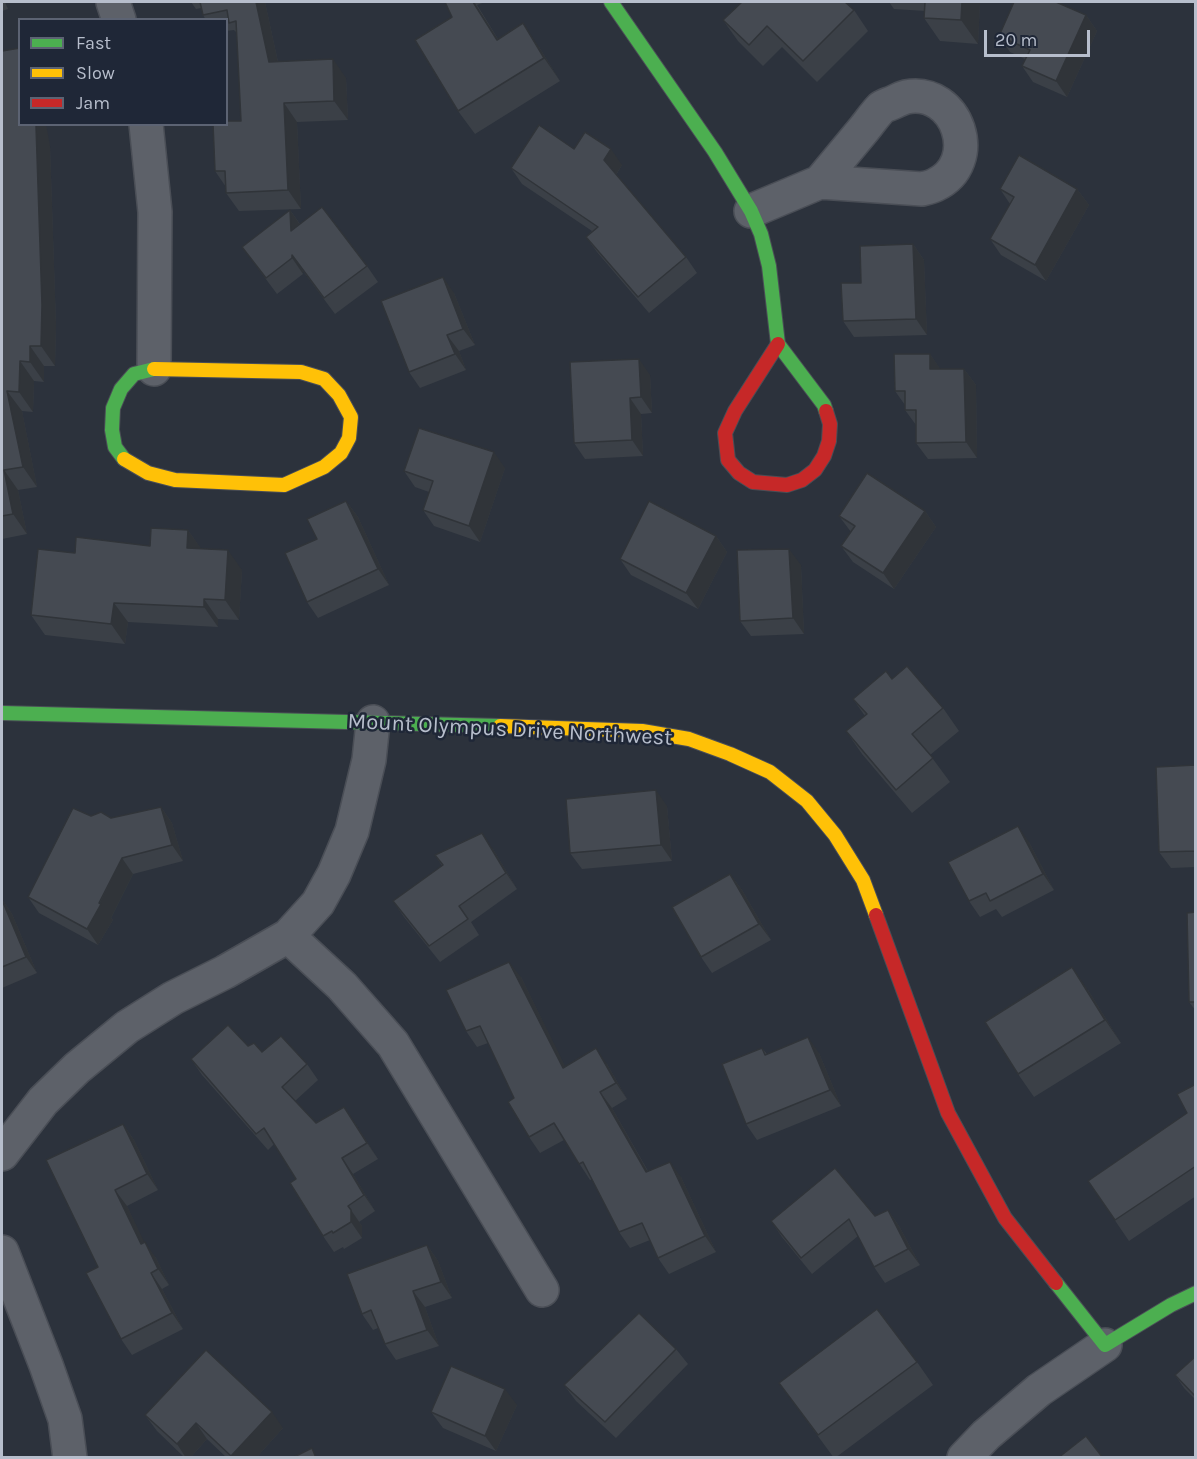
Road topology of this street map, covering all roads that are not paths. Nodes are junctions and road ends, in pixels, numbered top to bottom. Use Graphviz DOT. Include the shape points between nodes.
graph roads {
  1 [pos="113,2"];
  2 [pos="611,2"];
  3 [pos="118,18"];
  4 [pos="146,126"];
  5 [pos="820,182"];
  6 [pos="751,211"];
  7 [pos="778,345"];
  8 [pos="154,369"];
  9 [pos="2,713"];
  10 [pos="373,722"];
  11 [pos="288,936"];
  12 [pos="2,1154"];
  13 [pos="2,1252"];
  14 [pos="542,1290"];
  15 [pos="1196,1293"];
  16 [pos="1105,1345"];
  17 [pos="70,1458"];
  18 [pos="964,1458"];
  1 -- 3 [label="street"];
  2 -- 6 [label="street"];
  4 -- 8 [label="street" via="155,212"];
  5 -- 6 [label="street"];
  6 -- 7 [label="street" via="769,266"];
  7 -- 7 [label="street" via="725,433 728,460 739,473 753,482 787,486 815,470 829,441 830,424 824,405"];
  8 -- 8 [label="street" via="134,374 121,389 113,408 115,447 125,461 148,473 175,480 284,486 324,467 341,453 349,438 351,417 324,379 301,372"];
  9 -- 10 [label="street, Mount Olympus Drive Northwest"];
  10 -- 11 [label="street" via="369,760 351,831 334,874 318,903"];
  10 -- 16 [label="street, Mount Olympus Drive Northwest" via="642,732 689,739 770,772 807,801 835,835 863,880 948,1113 1005,1218"];
  11 -- 12 [label="street" via="172,998 127,1027 44,1101"];
  11 -- 14 [label="street" via="342,986 393,1044"];
  13 -- 17 [label="street" via="65,1419"];
  15 -- 16 [label="street"];
  16 -- 18 [label="street" via="1039,1390"];
}
